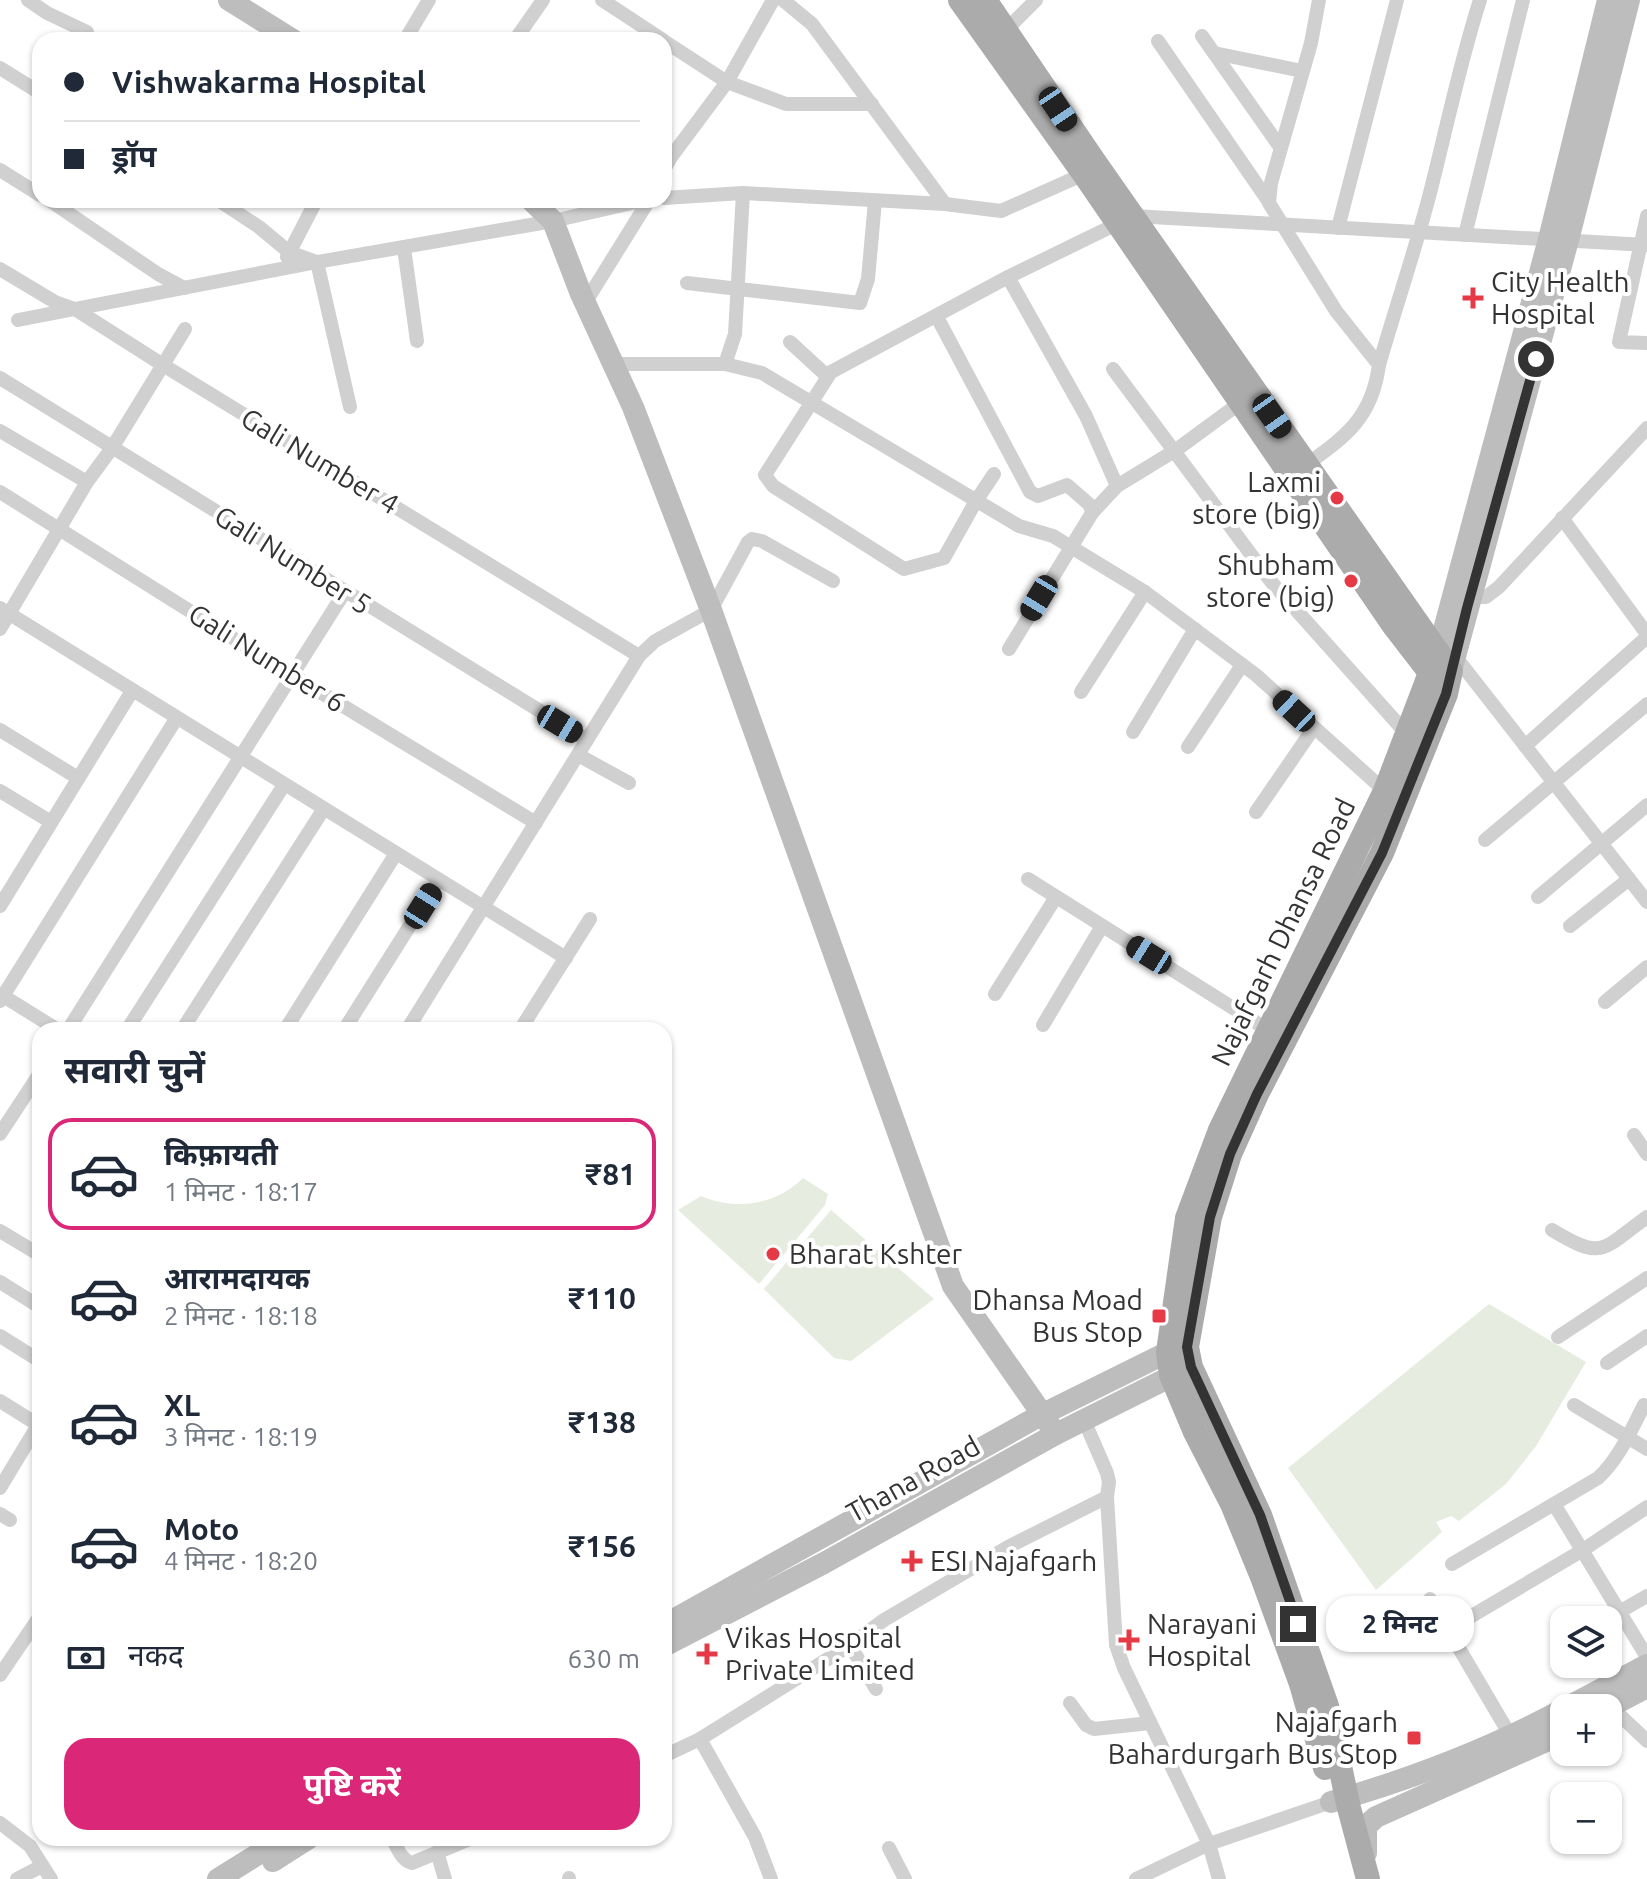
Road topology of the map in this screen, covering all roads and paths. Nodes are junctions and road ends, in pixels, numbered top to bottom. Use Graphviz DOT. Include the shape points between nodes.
graph roads {
  1 [pos="28,0"];
  2 [pos="229,0"];
  3 [pos="429,0"];
  4 [pos="543,0"];
  5 [pos="602,0"];
  6 [pos="773,0"];
  7 [pos="783,0"];
  8 [pos="960,0"];
  9 [pos="985,0"];
  10 [pos="1036,0"];
  11 [pos="1319,0"];
  12 [pos="1397,0"];
  13 [pos="1480,0"];
  14 [pos="1523,0"];
  15 [pos="1608,0"];
  16 [pos="1629,0"];
  17 [pos="87,32"];
  18 [pos="275,32"];
  19 [pos="410,32"];
  20 [pos="521,32"];
  21 [pos="651,32"];
  22 [pos="1202,36"];
  23 [pos="999,38"];
  24 [pos="1158,41"];
  25 [pos="672,46"];
  26 [pos="1214,53"];
  27 [pos="0,68"];
  28 [pos="1302,71"];
  29 [pos="727,82"];
  30 [pos="32,88"];
  31 [pos="872,104"];
  32 [pos="1280,147"];
  33 [pos="672,152"];
  34 [pos="0,170"];
  35 [pos="1084,174"];
  36 [pos="32,190"];
  37 [pos="743,193"];
  38 [pos="672,197"];
  39 [pos="875,201"];
  40 [pos="1269,203"];
  41 [pos="945,204"];
  42 [pos="61,208"];
  43 [pos="230,208"];
  44 [pos="312,208"];
  45 [pos="539,208"];
  46 [pos="611,208"];
  47 [pos="642,208"];
  48 [pos="1647,216"];
  49 [pos="1125,220"];
  50 [pos="553,221"];
  51 [pos="1281,224"];
  52 [pos="1338,228"];
  53 [pos="1419,234"];
  54 [pos="1465,235"];
  55 [pos="1559,239"];
  56 [pos="1643,244"];
  57 [pos="404,248"];
  58 [pos="289,252"];
  59 [pos="317,262"];
  60 [pos="0,269"];
  61 [pos="282,269"];
  62 [pos="1008,277"];
  63 [pos="687,283"];
  64 [pos="184,288"];
  65 [pos="738,290"];
  66 [pos="55,302"];
  67 [pos="585,303"];
  68 [pos="75,309"];
  69 [pos="45,316"];
  70 [pos="937,317"];
  71 [pos="18,320"];
  72 [pos="185,329"];
  73 [pos="417,341"];
  74 [pos="790,342"];
  75 [pos="1647,343"];
  76 [pos="614,364"];
  77 [pos="725,364"];
  78 [pos="163,365"];
  79 [pos="1379,365"];
  80 [pos="1113,369"];
  81 [pos="827,376"];
  82 [pos="0,378"];
  83 [pos="1240,403"];
  84 [pos="812,404"];
  85 [pos="350,407"];
  86 [pos="1646,430"];
  87 [pos="0,431"];
  88 [pos="112,448"];
  89 [pos="1176,450"];
  90 [pos="1306,465"];
  91 [pos="994,474"];
  92 [pos="87,482"];
  93 [pos="1117,486"];
  94 [pos="0,492"];
  95 [pos="976,501"];
  96 [pos="1092,513"];
  97 [pos="1562,518"];
  98 [pos="59,529"];
  99 [pos="1070,546"];
  100 [pos="833,581"];
  101 [pos="1145,592"];
  102 [pos="344,593"];
  103 [pos="1470,597"];
  104 [pos="711,610"];
  105 [pos="5,611"];
  106 [pos="0,629"];
  107 [pos="1195,629"];
  108 [pos="1647,635"];
  109 [pos="1009,649"];
  110 [pos="639,656"];
  111 [pos="1242,665"];
  112 [pos="1444,670"];
  113 [pos="292,675"];
  114 [pos="132,691"];
  115 [pos="1081,692"];
  116 [pos="1647,704"];
  117 [pos="176,719"];
  118 [pos="1313,729"];
  119 [pos="0,730"];
  120 [pos="1133,732"];
  121 [pos="1406,733"];
  122 [pos="587,740"];
  123 [pos="1525,746"];
  124 [pos="1188,747"];
  125 [pos="578,755"];
  126 [pos="238,757"];
  127 [pos="78,778"];
  128 [pos="629,783"];
  129 [pos="1554,784"];
  130 [pos="284,785"];
  131 [pos="1385,791"];
  132 [pos="5,794"];
  133 [pos="1647,805"];
  134 [pos="323,810"];
  135 [pos="0,812"];
  136 [pos="1256,812"];
  137 [pos="51,822"];
  138 [pos="536,823"];
  139 [pos="1485,840"];
  140 [pos="1603,845"];
  141 [pos="395,855"];
  142 [pos="1028,879"];
  143 [pos="1629,879"];
  144 [pos="438,881"];
  145 [pos="1056,897"];
  146 [pos="1538,897"];
  147 [pos="1647,902"];
  148 [pos="0,906"];
  149 [pos="483,908"];
  150 [pos="590,919"];
  151 [pos="1102,926"];
  152 [pos="1570,926"];
  153 [pos="566,958"];
  154 [pos="1647,967"];
  155 [pos="995,994"];
  156 [pos="1,997"];
  157 [pos="1605,1002"];
  158 [pos="44,1022"];
  159 [pos="73,1022"];
  160 [pos="132,1022"];
  161 [pos="187,1022"];
  162 [pos="290,1022"];
  163 [pos="349,1022"];
  164 [pos="412,1022"];
  165 [pos="525,1022"];
  166 [pos="1043,1025"];
  167 [pos="1268,1030"];
  168 [pos="32,1085"];
  169 [pos="0,1134"];
  170 [pos="1634,1135"];
  171 [pos="1647,1154"];
  172 [pos="1647,1217"];
  173 [pos="1552,1230"];
  174 [pos="0,1231"];
  175 [pos="32,1246"];
  176 [pos="1647,1278"];
  177 [pos="0,1282"];
  178 [pos="32,1302"];
  179 [pos="0,1336"];
  180 [pos="1647,1336"];
  181 [pos="1558,1337"];
  182 [pos="32,1356"];
  183 [pos="1181,1360"];
  184 [pos="1607,1363"];
  185 [pos="0,1401"];
  186 [pos="1574,1405"];
  187 [pos="1644,1405"];
  188 [pos="1041,1415"];
  189 [pos="1084,1420"];
  190 [pos="32,1421"];
  191 [pos="1056,1434"];
  192 [pos="32,1436"];
  193 [pos="1628,1437"];
  194 [pos="1647,1449"];
  195 [pos="0,1488"];
  196 [pos="1107,1497"];
  197 [pos="1554,1504"];
  198 [pos="1647,1507"];
  199 [pos="1583,1550"];
  200 [pos="1452,1564"];
  201 [pos="1647,1596"];
  202 [pos="1430,1599"];
  203 [pos="1616,1606"];
  204 [pos="1622,1610"];
  205 [pos="1622,1617"];
  206 [pos="672,1621"];
  207 [pos="32,1628"];
  208 [pos="1448,1630"];
  209 [pos="672,1642"];
  210 [pos="850,1645"];
  211 [pos="1647,1657"];
  212 [pos="1647,1665"];
  213 [pos="0,1675"];
  214 [pos="1647,1687"];
  215 [pos="876,1689"];
  216 [pos="1592,1694"];
  217 [pos="1622,1700"];
  218 [pos="1070,1703"];
  219 [pos="1550,1715"];
  220 [pos="1622,1719"];
  221 [pos="1150,1723"];
  222 [pos="1510,1735"];
  223 [pos="700,1739"];
  224 [pos="1550,1739"];
  225 [pos="1647,1741"];
  226 [pos="672,1752"];
  227 [pos="1339,1799"];
  228 [pos="0,1823"];
  229 [pos="32,1844"];
  230 [pos="1209,1844"];
  231 [pos="30,1846"];
  232 [pos="271,1846"];
  233 [pos="297,1846"];
  234 [pos="396,1846"];
  235 [pos="452,1846"];
  236 [pos="889,1848"];
  237 [pos="437,1852"];
  238 [pos="42,1866"];
  239 [pos="17,1879"];
  240 [pos="51,1879"];
  241 [pos="218,1879"];
  242 [pos="245,1879"];
  243 [pos="445,1879"];
  244 [pos="771,1879"];
  245 [pos="905,1879"];
  246 [pos="1136,1879"];
  247 [pos="1219,1879"];
  248 [pos="1351,1879"];
  249 [pos="1368,1879"];
  1 -- 17 [label="street"];
  2 -- 18 [label="main road"];
  3 -- 19 [label="street"];
  4 -- 20 [label="street"];
  5 -- 21 [label="street"];
  6 -- 29 [label="street"];
  7 -- 31 [label="street" via="812,24"];
  8 -- 23 [label="main road"];
  9 -- 23 [label="main road"];
  10 -- 23 [label="street"];
  11 -- 28 [label="street"];
  12 -- 52 [label="street"];
  13 -- 53 [label="street"];
  14 -- 54 [label="street"];
  15 -- 55 [label="main road, Najafgarh Dhansa Road"];
  16 -- 55 [label="main road, Najafgarh Dhansa Road"];
  22 -- 26 [label="street"];
  23 -- 35 [label="main road"];
  23 -- 49 [label="main road"];
  24 -- 40 [label="street"];
  25 -- 29 [label="street"];
  26 -- 28 [label="street"];
  26 -- 32 [label="street"];
  27 -- 30 [label="street"];
  28 -- 32 [label="street"];
  29 -- 31 [label="street" via="786,104"];
  29 -- 33 [label="street"];
  31 -- 41 [label="street"];
  32 -- 40 [label="street"];
  34 -- 36 [label="street"];
  35 -- 41 [label="street" via="1001,211"];
  35 -- 49 [label="main road"];
  37 -- 38 [label="street"];
  37 -- 39 [label="street"];
  37 -- 65 [label="street"];
  39 -- 41 [label="street"];
  39 -- 65 [label="street" via="868,279 860,303"];
  40 -- 51 [label="street"];
  42 -- 64 [label="street"];
  43 -- 58 [label="street"];
  44 -- 58 [label="street"];
  45 -- 50 [label="main road"];
  46 -- 50 [label="street"];
  47 -- 67 [label="street"];
  48 -- 56 [label="street"];
  49 -- 51 [label="street"];
  49 -- 62 [label="street"];
  49 -- 83 [label="main road"];
  49 -- 90 [label="main road"];
  50 -- 57 [label="street"];
  50 -- 67 [label="main road"];
  51 -- 52 [label="street"];
  51 -- 79 [label="street" via="1336,311"];
  52 -- 53 [label="street"];
  53 -- 54 [label="street"];
  53 -- 79 [label="street"];
  54 -- 55 [label="street"];
  55 -- 56 [label="street"];
  55 -- 103 [label="main road, Najafgarh Dhansa Road"];
  55 -- 112 [label="main road, Najafgarh Dhansa Road"];
  56 -- 75 [label="street" via="1619,342"];
  57 -- 59 [label="street"];
  57 -- 73 [label="street"];
  58 -- 59 [label="street"];
  58 -- 61 [label="street"];
  59 -- 61 [label="street"];
  59 -- 85 [label="street"];
  60 -- 66 [label="street, Gali Number 4"];
  61 -- 64 [label="street"];
  62 -- 70 [label="street"];
  62 -- 93 [label="street" via="1049,345"];
  63 -- 65 [label="street"];
  64 -- 68 [label="street"];
  65 -- 77 [label="street" via="735,334"];
  66 -- 68 [label="street, Gali Number 4"];
  66 -- 69 [label="street"];
  67 -- 76 [label="main road"];
  68 -- 69 [label="street"];
  68 -- 78 [label="street, Gali Number 4"];
  69 -- 71 [label="street"];
  70 -- 81 [label="street"];
  70 -- 96 [label="street" via="1030,492 1038,496 1067,485"];
  72 -- 78 [label="street"];
  74 -- 81 [label="street"];
  76 -- 77 [label="street"];
  76 -- 104 [label="main road"];
  77 -- 84 [label="street" via="762,373"];
  78 -- 88 [label="street"];
  78 -- 110 [label="street, Gali Number 4"];
  79 -- 90 [label="street" via="1360,421"];
  80 -- 89 [label="street"];
  81 -- 84 [label="street"];
  82 -- 88 [label="street, Gali Number 5"];
  83 -- 89 [label="street"];
  83 -- 112 [label="main road" via="1394,626"];
  84 -- 95 [label="street"];
  84 -- 95 [label="street" via="768,468 767,479 904,569 944,558"];
  86 -- 97 [label="street"];
  87 -- 92 [label="street"];
  88 -- 92 [label="street"];
  88 -- 102 [label="street, Gali Number 5"];
  89 -- 93 [label="street"];
  89 -- 121 [label="street" via="1273,584"];
  90 -- 112 [label="main road"];
  91 -- 95 [label="street"];
  92 -- 98 [label="street"];
  93 -- 96 [label="street"];
  94 -- 98 [label="street, Gali Number 6"];
  95 -- 99 [label="street"];
  96 -- 99 [label="street"];
  97 -- 103 [label="street" via="1499,587 1486,597"];
  97 -- 108 [label="street"];
  98 -- 105 [label="street"];
  98 -- 113 [label="street, Gali Number 6"];
  99 -- 101 [label="street"];
  99 -- 109 [label="street"];
  100 -- 104 [label="street" via="752,539"];
  101 -- 107 [label="street"];
  101 -- 115 [label="street"];
  102 -- 113 [label="street"];
  102 -- 122 [label="street, Gali Number 5"];
  103 -- 112 [label="main road, Najafgarh Dhansa Road"];
  104 -- 110 [label="street" via="655,641"];
  104 -- 188 [label="main road" via="953,1286"];
  105 -- 106 [label="street"];
  105 -- 114 [label="street"];
  107 -- 111 [label="street"];
  107 -- 120 [label="street"];
  108 -- 123 [label="street"];
  110 -- 122 [label="street"];
  111 -- 118 [label="street"];
  111 -- 124 [label="street"];
  112 -- 121 [label="main road, Najafgarh Dhansa Road"];
  112 -- 123 [label="street"];
  112 -- 183 [label="main road, Najafgarh Dhansa Road" via="1382,853 1230,1154 1210,1217"];
  113 -- 126 [label="street"];
  113 -- 138 [label="street, Gali Number 6"];
  114 -- 117 [label="street"];
  114 -- 127 [label="street"];
  116 -- 129 [label="street"];
  117 -- 126 [label="street"];
  117 -- 156 [label="street"];
  118 -- 131 [label="street"];
  118 -- 136 [label="street"];
  119 -- 127 [label="street"];
  121 -- 131 [label="main road, Najafgarh Dhansa Road"];
  122 -- 125 [label="street"];
  123 -- 129 [label="street"];
  125 -- 128 [label="street"];
  125 -- 138 [label="street"];
  126 -- 130 [label="street"];
  126 -- 159 [label="street"];
  127 -- 137 [label="street"];
  129 -- 139 [label="street"];
  129 -- 140 [label="street"];
  130 -- 134 [label="street"];
  130 -- 160 [label="street"];
  131 -- 167 [label="main road, Najafgarh Dhansa Road"];
  132 -- 135 [label="street"];
  132 -- 137 [label="street"];
  133 -- 140 [label="street"];
  134 -- 141 [label="street"];
  134 -- 161 [label="street"];
  137 -- 148 [label="street"];
  138 -- 149 [label="street"];
  140 -- 143 [label="street"];
  140 -- 146 [label="street"];
  141 -- 144 [label="street"];
  141 -- 162 [label="street"];
  142 -- 145 [label="street"];
  143 -- 147 [label="street"];
  143 -- 152 [label="street"];
  144 -- 149 [label="street"];
  144 -- 163 [label="street"];
  145 -- 151 [label="street"];
  145 -- 155 [label="street"];
  149 -- 153 [label="street"];
  149 -- 164 [label="street"];
  150 -- 153 [label="street"];
  151 -- 166 [label="street"];
  151 -- 167 [label="street"];
  153 -- 165 [label="street"];
  154 -- 157 [label="street"];
  156 -- 158 [label="street"];
  167 -- 183 [label="main road, Najafgarh Dhansa Road" via="1220,1130 1187,1218"];
  168 -- 169 [label="street"];
  170 -- 171 [label="street"];
  172 -- 173 [label="street" via="1595,1250"];
  174 -- 175 [label="street"];
  176 -- 181 [label="street"];
  177 -- 178 [label="street"];
  179 -- 182 [label="street"];
  180 -- 184 [label="street"];
  183 -- 188 [label="main road"];
  183 -- 189 [label="main road, Thana Road"];
  183 -- 227 [label="main road" via="1260,1515 1327,1706"];
  185 -- 190 [label="street"];
  186 -- 193 [label="street"];
  187 -- 193 [label="street"];
  188 -- 191 [label="main road"];
  188 -- 206 [label="main road"];
  189 -- 191 [label="main road, Thana Road"];
  189 -- 196 [label="street" via="1107,1473"];
  191 -- 209 [label="main road, Thana Road"];
  192 -- 195 [label="street"];
  193 -- 194 [label="street"];
  193 -- 197 [label="street" via="1605,1472"];
  196 -- 210 [label="street" via="1008,1547"];
  196 -- 221 [label="street" via="1116,1645"];
  197 -- 199 [label="street"];
  197 -- 200 [label="street"];
  198 -- 199 [label="street"];
  199 -- 203 [label="street"];
  199 -- 208 [label="street"];
  201 -- 204 [label="street"];
  202 -- 208 [label="street"];
  205 -- 211 [label="street"];
  207 -- 213 [label="street"];
  208 -- 222 [label="street"];
  210 -- 215 [label="street"];
  210 -- 223 [label="street"];
  212 -- 216 [label="main road"];
  214 -- 217 [label="main road"];
  218 -- 221 [label="street" via="1094,1729"];
  219 -- 222 [label="main road"];
  220 -- 225 [label="street"];
  221 -- 230 [label="street"];
  222 -- 227 [label="main road"];
  223 -- 226 [label="street"];
  223 -- 244 [label="street" via="755,1837"];
  224 -- 249 [label="main road" via="1376,1817 1366,1826"];
  227 -- 230 [label="street"];
  227 -- 248 [label="main road"];
  227 -- 249 [label="main road"];
  228 -- 231 [label="street"];
  229 -- 231 [label="street"];
  230 -- 246 [label="street"];
  230 -- 247 [label="street"];
  231 -- 238 [label="street"];
  232 -- 241 [label="main road"];
  233 -- 242 [label="main road"];
  234 -- 237 [label="street" via="412,1863"];
  235 -- 237 [label="street"];
  236 -- 245 [label="street"];
  237 -- 243 [label="street"];
  238 -- 239 [label="street"];
  238 -- 240 [label="street"];
}
